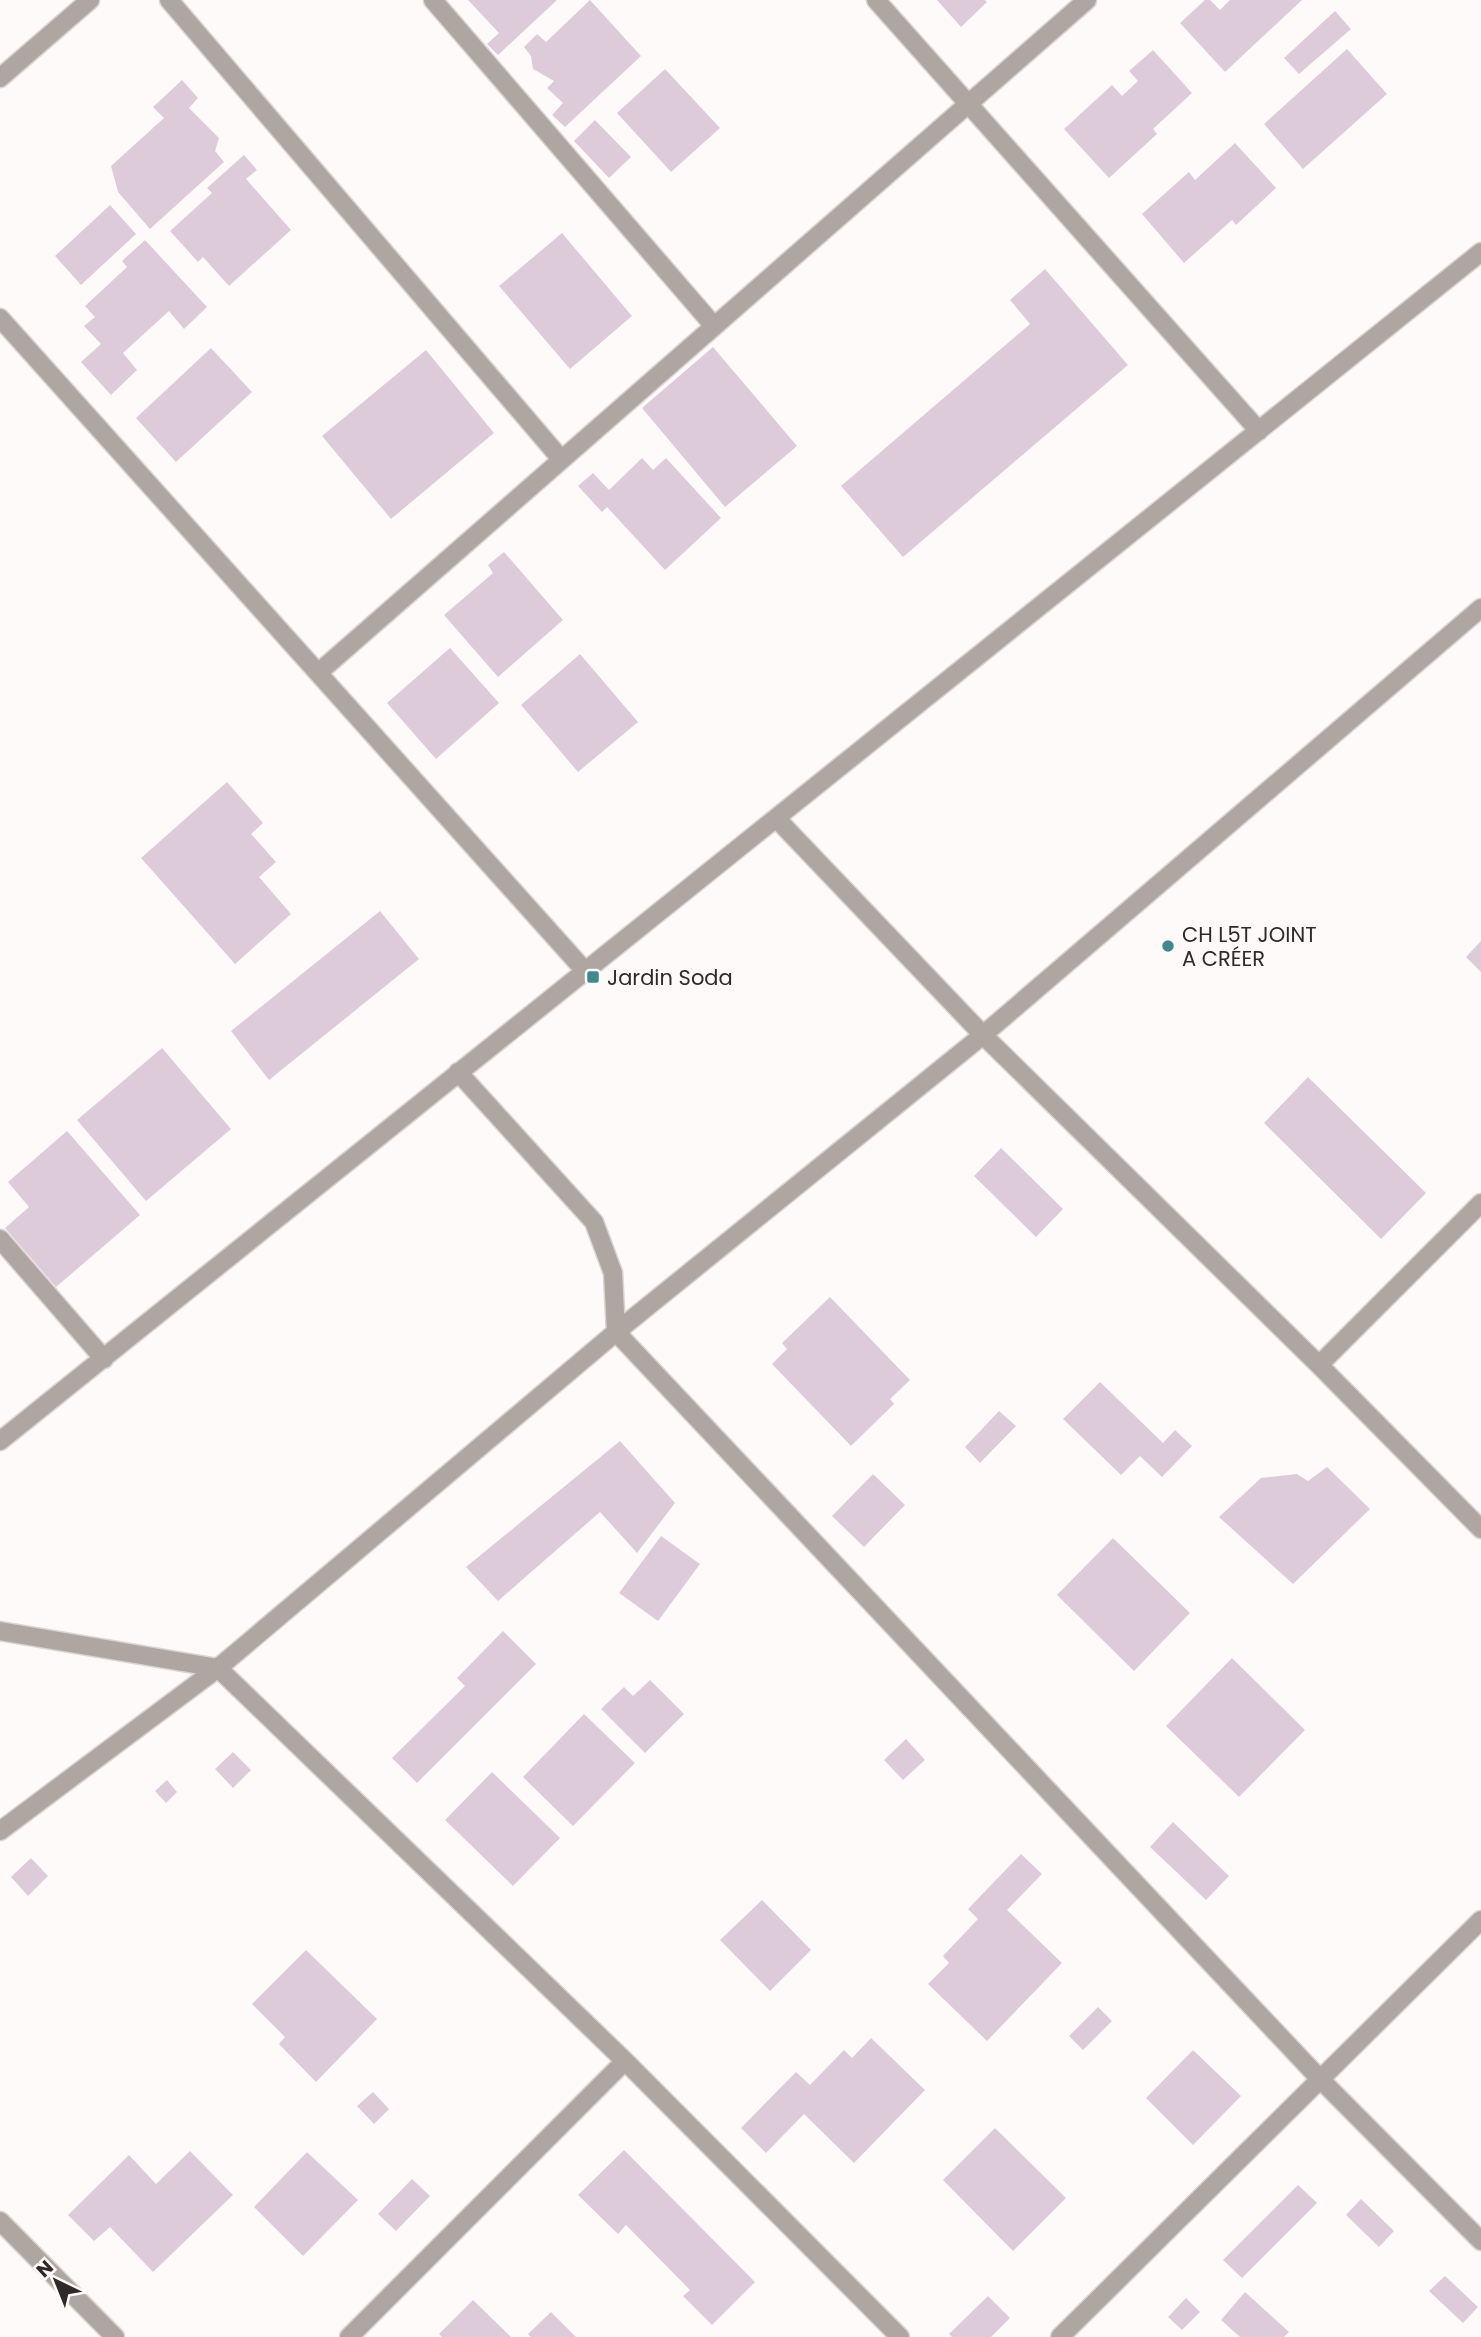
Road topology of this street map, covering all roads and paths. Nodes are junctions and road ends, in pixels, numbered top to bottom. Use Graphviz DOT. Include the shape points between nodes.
graph roads {
  1 [pos="90,0"];
  2 [pos="169,0"];
  3 [pos="433,0"];
  4 [pos="876,0"];
  5 [pos="1087,0"];
  6 [pos="0,78"];
  7 [pos="968,104"];
  8 [pos="1481,252"];
  9 [pos="0,318"];
  10 [pos="714,326"];
  11 [pos="1259,431"];
  12 [pos="561,459"];
  13 [pos="1481,608"];
  14 [pos="318,673"];
  15 [pos="776,818"];
  16 [pos="586,971"];
  17 [pos="983,1035"];
  18 [pos="458,1072"];
  19 [pos="1481,1203"];
  20 [pos="0,1239"];
  21 [pos="616,1332"];
  22 [pos="104,1359"];
  23 [pos="1319,1365"];
  24 [pos="0,1441"];
  25 [pos="1481,1529"];
  26 [pos="0,1631"];
  27 [pos="218,1668"];
  28 [pos="0,1831"];
  29 [pos="1481,1920"];
  30 [pos="625,2061"];
  31 [pos="1320,2079"];
  32 [pos="0,2221"];
  33 [pos="1481,2241"];
  34 [pos="115,2337"];
  35 [pos="349,2337"];
  36 [pos="900,2337"];
  37 [pos="1060,2337"];
  1 -- 6 [label="street"];
  2 -- 12 [label="street"];
  3 -- 10 [label="street"];
  4 -- 7 [label="street"];
  5 -- 7 [label="street"];
  7 -- 10 [label="street"];
  7 -- 11 [label="street"];
  8 -- 11 [label="street"];
  9 -- 14 [label="street"];
  10 -- 12 [label="street"];
  11 -- 15 [label="street"];
  12 -- 14 [label="street"];
  13 -- 17 [label="street"];
  14 -- 16 [label="street"];
  15 -- 16 [label="street"];
  15 -- 17 [label="street"];
  16 -- 18 [label="street"];
  17 -- 21 [label="street"];
  17 -- 23 [label="street"];
  18 -- 21 [label="street" via="594,1222 612,1273"];
  18 -- 22 [label="street"];
  19 -- 23 [label="street"];
  20 -- 22 [label="street"];
  21 -- 27 [label="street"];
  21 -- 31 [label="street"];
  22 -- 24 [label="street"];
  23 -- 25 [label="street"];
  26 -- 27 [label="street"];
  27 -- 28 [label="street"];
  27 -- 30 [label="street"];
  29 -- 31 [label="street"];
  30 -- 35 [label="street"];
  30 -- 36 [label="street"];
  31 -- 33 [label="street"];
  31 -- 37 [label="street"];
  32 -- 34 [label="street"];
}
